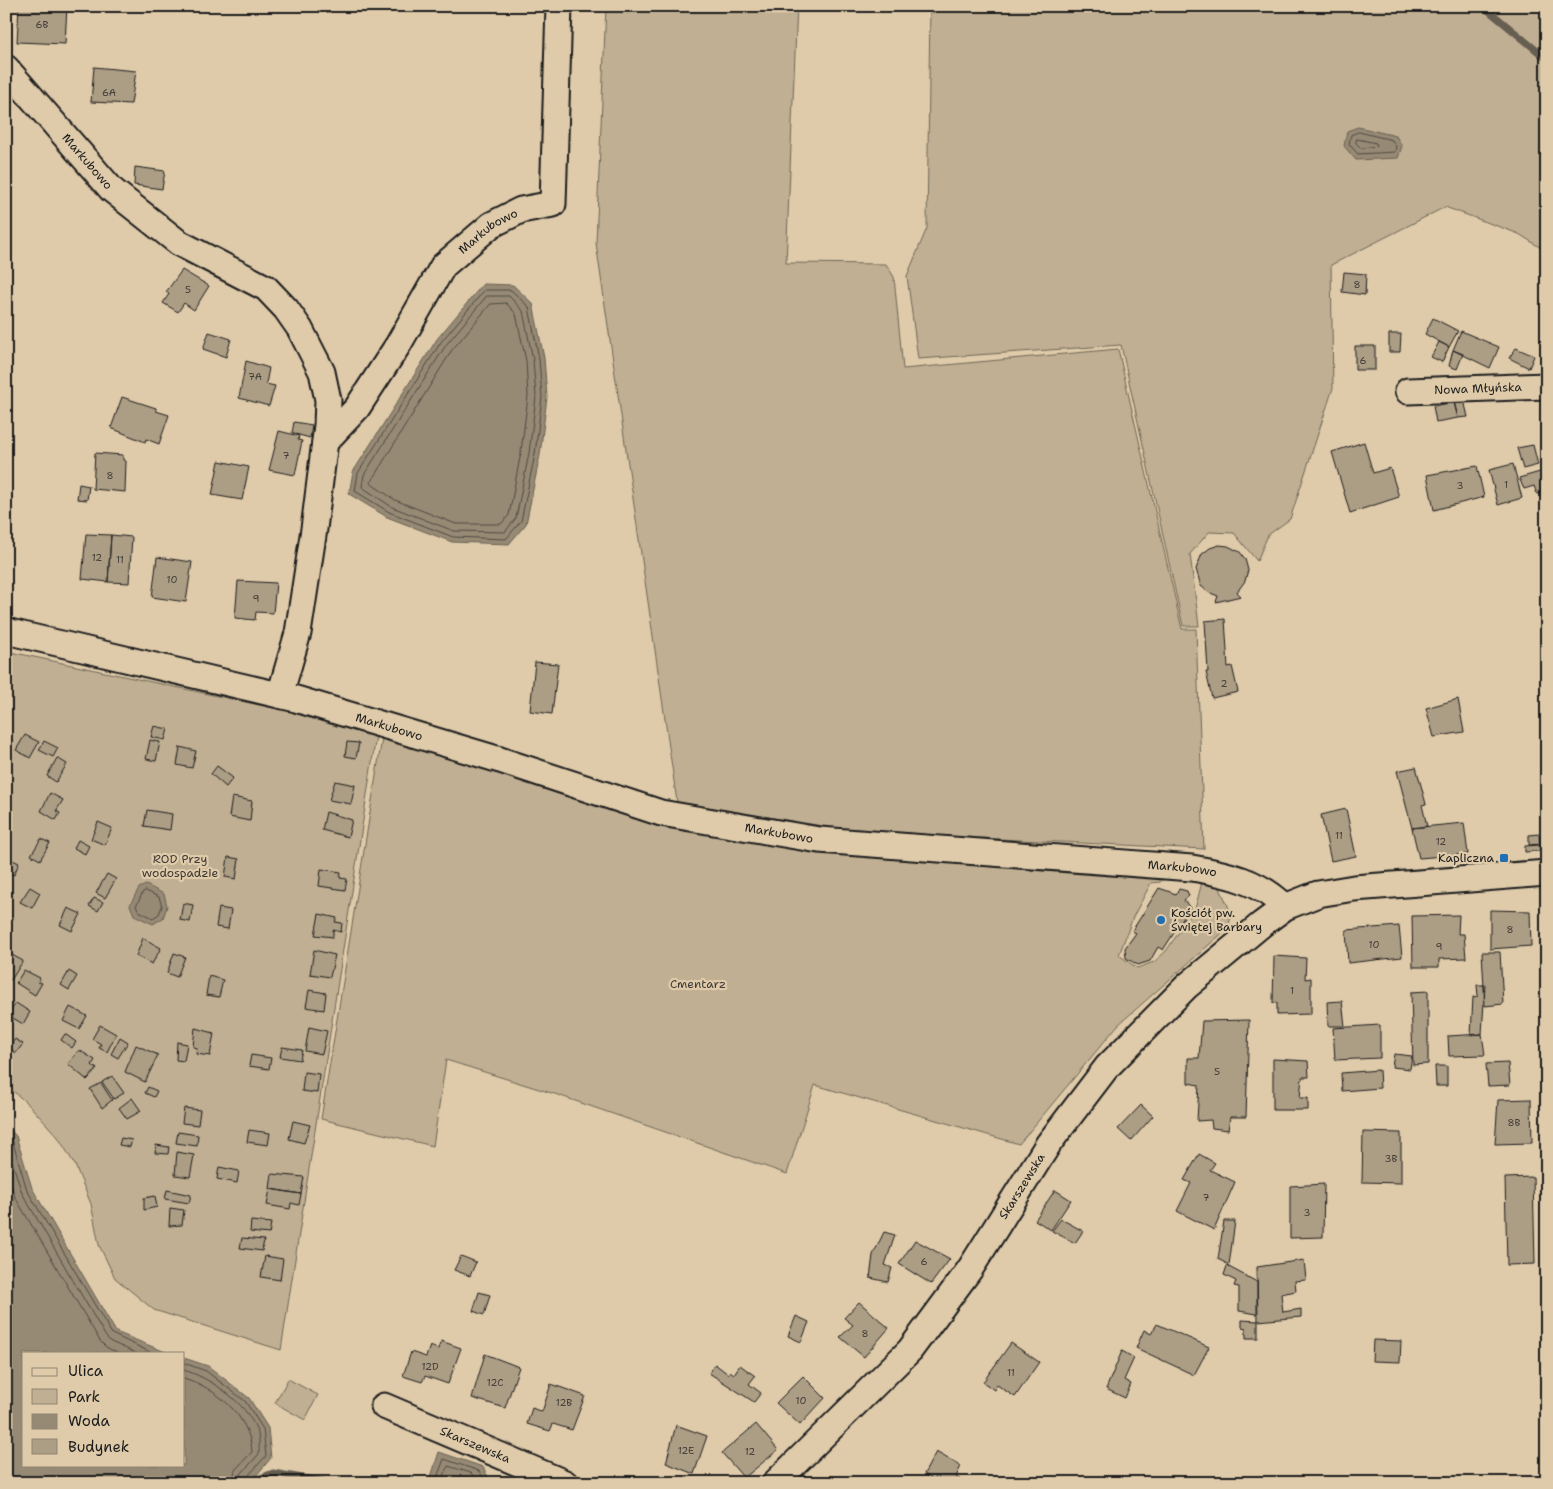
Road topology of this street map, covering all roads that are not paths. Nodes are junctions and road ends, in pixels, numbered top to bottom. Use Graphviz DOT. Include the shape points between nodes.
graph roads {
  1 [pos="559,6"];
  2 [pos="6,68"];
  3 [pos="1547,386"];
  4 [pos="1408,391"];
  5 [pos="325,442"];
  6 [pos="6,631"];
  7 [pos="280,695"];
  8 [pos="1547,873"];
  9 [pos="1285,907"];
  10 [pos="384,1406"];
  11 [pos="565,1483"];
  12 [pos="775,1483"];
  1 -- 5 [label="street, Markubowo" via="553,204 521,210 491,225 443,266 357,408"];
  2 -- 5 [label="street, Markubowo" via="112,190 179,243 266,288 286,309 322,372 328,400"];
  3 -- 4 [label="street, Nowa Młyńska"];
  5 -- 7 [label="street, Markubowo" via="298,633"];
  6 -- 7 [label="street, Markubowo"];
  7 -- 9 [label="street, Markubowo" via="500,760 661,813 819,840 1192,868 1225,873 1256,884"];
  8 -- 9 [label="street" via="1354,888 1318,894"];
  9 -- 12 [label="street, Skarszewska" via="1187,986 1106,1067 1054,1136 970,1269 910,1350"];
  10 -- 11 [label="street, Skarszewska"];
}
